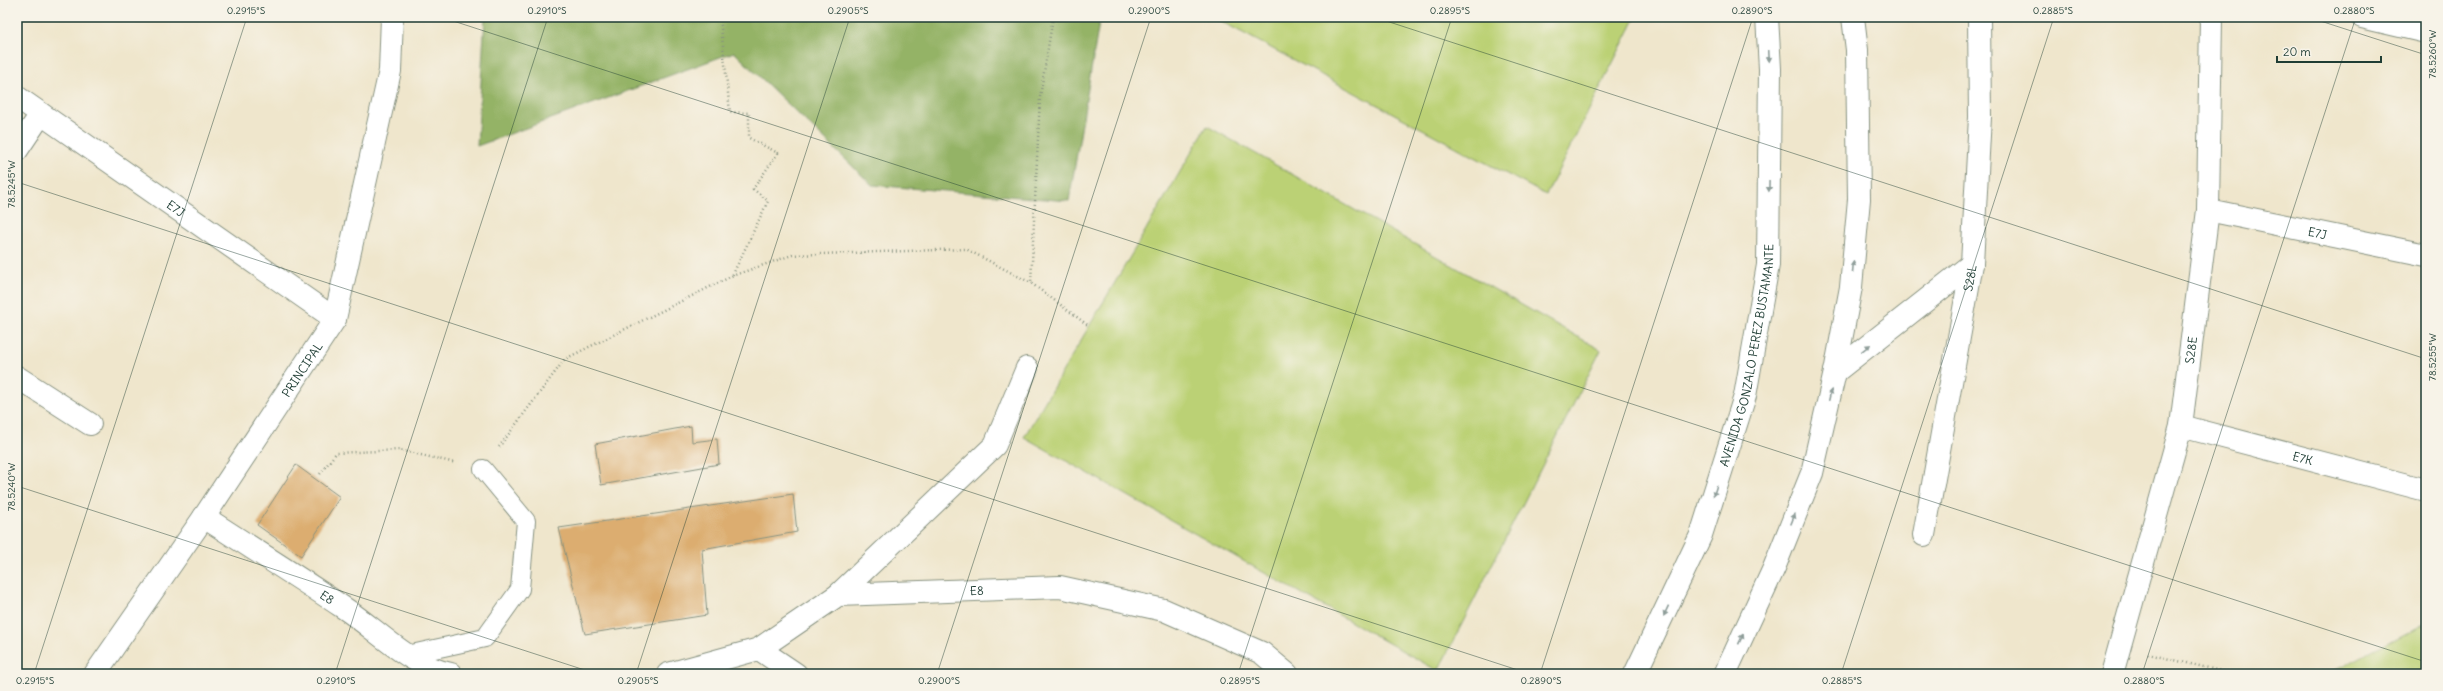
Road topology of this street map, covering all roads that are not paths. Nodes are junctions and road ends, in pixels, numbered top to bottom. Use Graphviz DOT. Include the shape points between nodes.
graph roads {
  1 [pos="392,17"];
  2 [pos="1767,17"];
  3 [pos="1853,17"];
  4 [pos="1979,17"];
  5 [pos="2212,17"];
  6 [pos="2362,17"];
  7 [pos="2426,32"];
  8 [pos="17,97"];
  9 [pos="41,114"];
  10 [pos="17,150"];
  11 [pos="2208,210"];
  12 [pos="2426,255"];
  13 [pos="1972,264"];
  14 [pos="335,319"];
  15 [pos="1027,368"];
  16 [pos="1836,372"];
  17 [pos="17,377"];
  18 [pos="90,424"];
  19 [pos="2181,426"];
  20 [pos="483,469"];
  21 [pos="2426,490"];
  22 [pos="204,516"];
  23 [pos="1924,535"];
  24 [pos="838,595"];
  25 [pos="759,649"];
  26 [pos="407,655"];
  27 [pos="95,674"];
  28 [pos="451,674"];
  29 [pos="668,674"];
  30 [pos="796,674"];
  31 [pos="1287,674"];
  32 [pos="1635,674"];
  33 [pos="1725,674"];
  34 [pos="2112,674"];
  1 -- 14 [label="street, PRINCIPAL" via="390,71"];
  2 -- 32 [label="street, AVENIDA GONZALO PEREZ BUSTAMANTE, one-way" via="1770,68 1768,265 1745,396 1701,535"];
  16 -- 3 [label="street, one-way" via="1851,286 1859,199 1857,50"];
  4 -- 13 [label="street, S28L" via="1980,117"];
  5 -- 11 [label="street, S28E"];
  6 -- 7 [label="street"];
  8 -- 9 [label="street, E7J"];
  9 -- 10 [label="street"];
  9 -- 14 [label="street, E7J"];
  11 -- 12 [label="street, E7J"];
  11 -- 19 [label="street, S28E"];
  16 -- 13 [label="street, one-way"];
  13 -- 23 [label="street, S28L"];
  14 -- 22 [label="street, PRINCIPAL"];
  15 -- 24 [label="street" via="995,445"];
  33 -- 16 [label="street, one-way" via="1774,568 1812,473"];
  17 -- 18 [label="street"];
  19 -- 21 [label="street, E7K"];
  19 -- 34 [label="street, S28E"];
  20 -- 26 [label="lane" via="526,521 520,589 485,638"];
  22 -- 26 [label="street, E8" via="345,609"];
  22 -- 27 [label="street, PRINCIPAL"];
  24 -- 25 [label="street"];
  24 -- 31 [label="street, E8" via="1060,587 1164,610 1262,653"];
  25 -- 29 [label="street"];
  25 -- 30 [label="street"];
  26 -- 28 [label="street, E8" via="437,671"];
}
